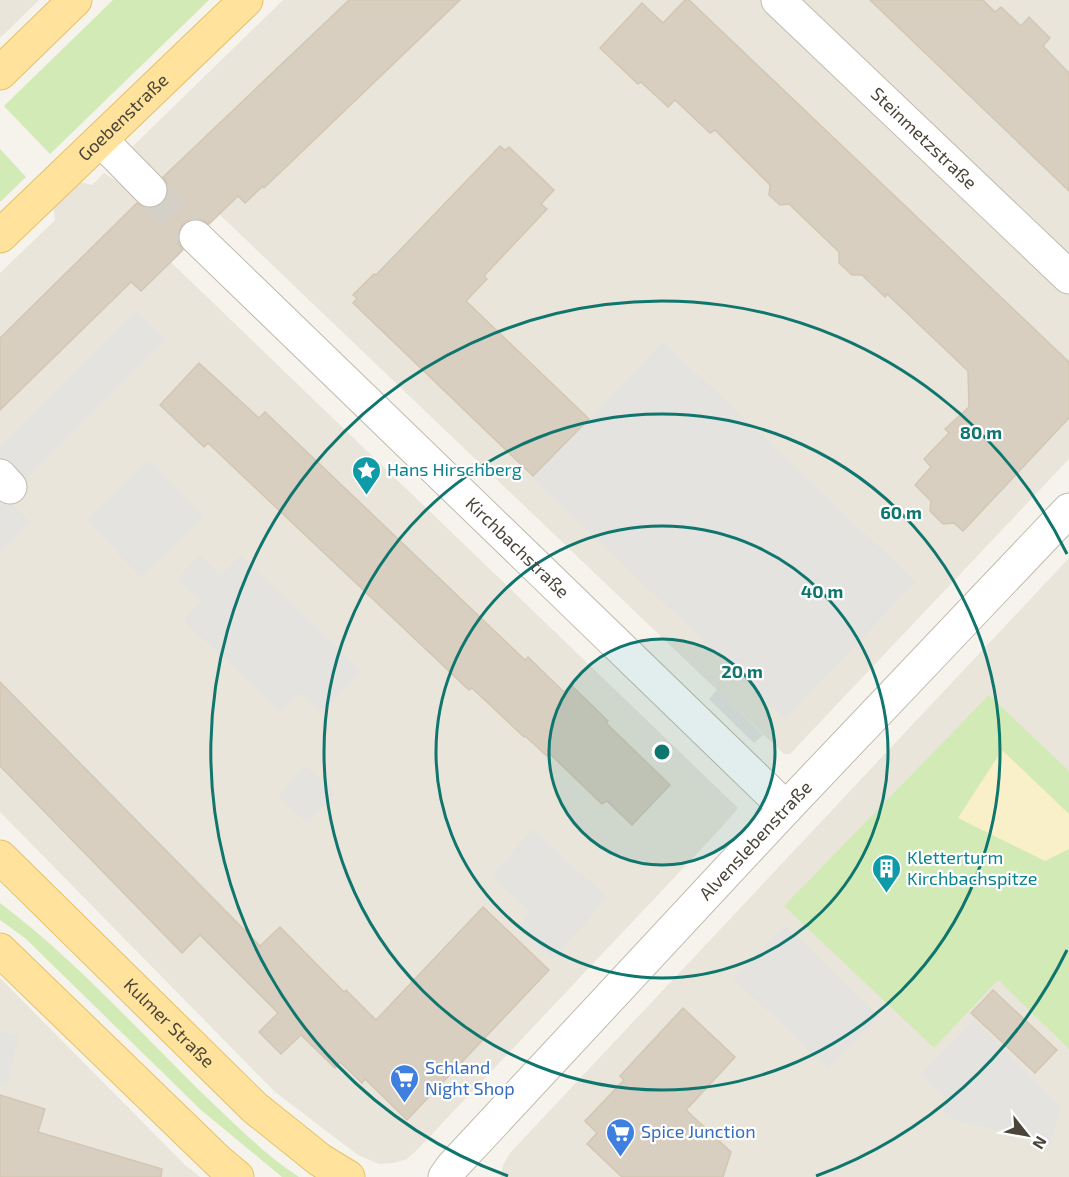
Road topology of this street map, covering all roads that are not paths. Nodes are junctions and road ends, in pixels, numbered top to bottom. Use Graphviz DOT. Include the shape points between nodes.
graph roads {
  1 [pos="75,0"];
  2 [pos="246,0"];
  3 [pos="778,0"];
  4 [pos="0,73"];
  5 [pos="101,140"];
  6 [pos="150,190"];
  7 [pos="0,236"];
  8 [pos="196,237"];
  9 [pos="1069,277"];
  10 [pos="1069,510"];
  11 [pos="786,808"];
  12 [pos="0,857"];
  13 [pos="0,950"];
  14 [pos="237,1177"];
  15 [pos="348,1177"];
  16 [pos="445,1177"];
  1 -- 4 [label="main road"];
  2 -- 5 [label="main road, Goebenstraße"];
  3 -- 9 [label="street, Steinmetzstraße"];
  5 -- 6 [label="street"];
  5 -- 7 [label="main road, Goebenstraße"];
  8 -- 11 [label="street, Kirchbachstraße"];
  10 -- 11 [label="street, Alvenslebenstraße"];
  11 -- 16 [label="street, Alvenslebenstraße"];
  12 -- 15 [label="main road, Kulmer Straße" via="255,1108 320,1160"];
  13 -- 14 [label="main road"];
}
